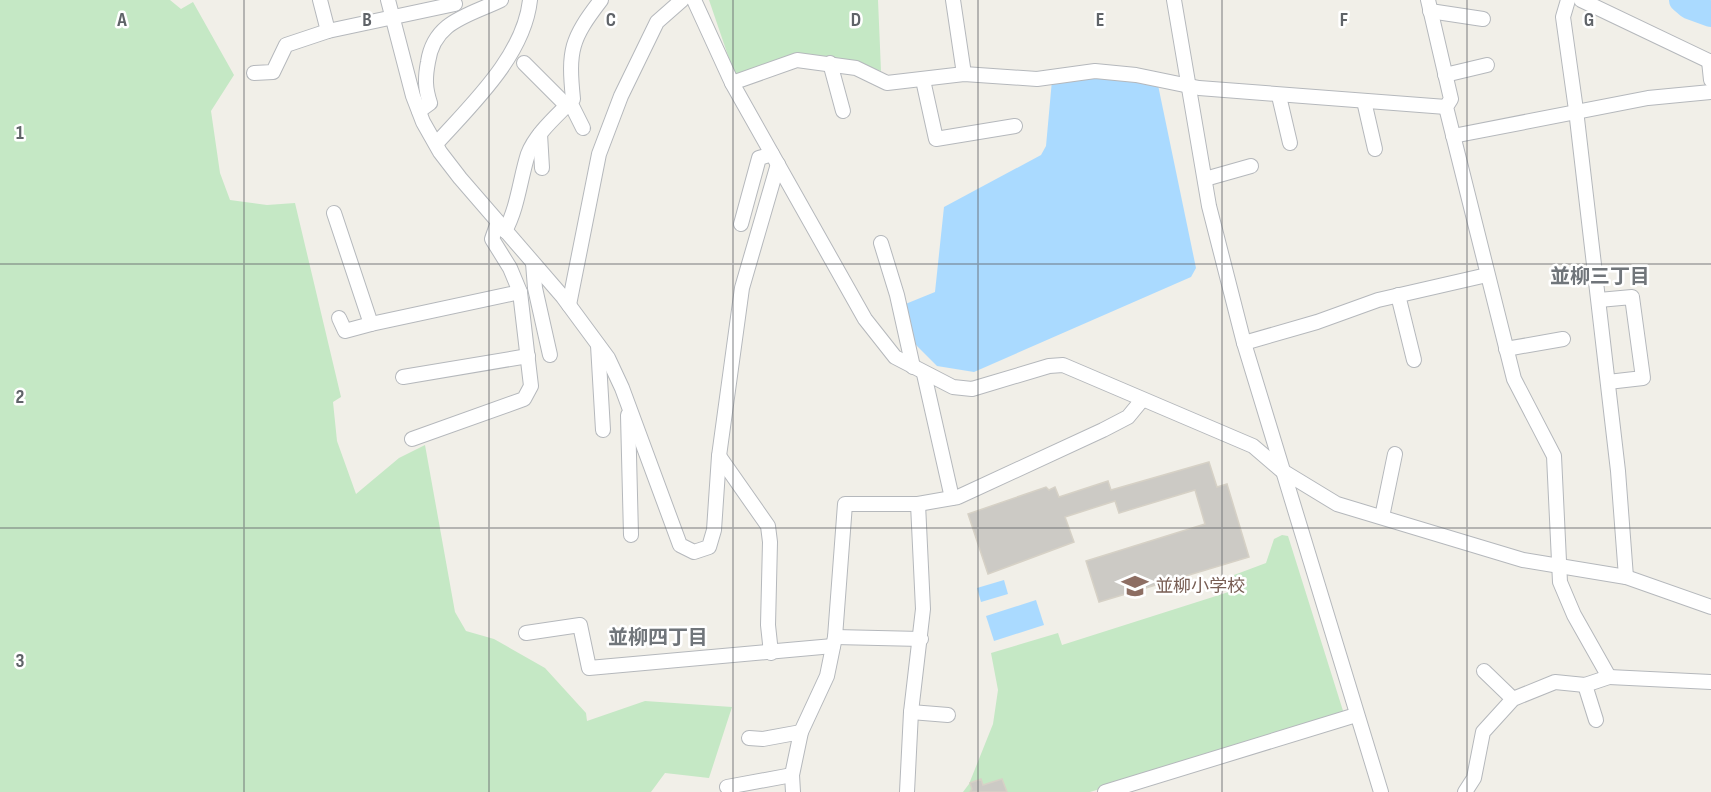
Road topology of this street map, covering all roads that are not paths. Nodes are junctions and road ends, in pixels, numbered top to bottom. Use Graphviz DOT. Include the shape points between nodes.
graph roads {
  1 [pos="320,0"];
  2 [pos="388,0"];
  3 [pos="501,0"];
  4 [pos="530,0"];
  5 [pos="601,0"];
  6 [pos="682,0"];
  7 [pos="694,0"];
  8 [pos="953,0"];
  9 [pos="1174,0"];
  10 [pos="1568,0"];
  11 [pos="1581,0"];
  12 [pos="455,4"];
  13 [pos="1429,5"];
  14 [pos="393,17"];
  15 [pos="1483,19"];
  16 [pos="328,31"];
  17 [pos="1710,61"];
  18 [pos="524,63"];
  19 [pos="830,63"];
  20 [pos="1487,65"];
  21 [pos="254,73"];
  22 [pos="964,74"];
  23 [pos="1445,75"];
  24 [pos="923,80"];
  25 [pos="1711,80"];
  26 [pos="732,84"];
  27 [pos="1189,87"];
  28 [pos="1711,92"];
  29 [pos="1279,96"];
  30 [pos="1364,101"];
  31 [pos="568,104"];
  32 [pos="1446,106"];
  33 [pos="1576,110"];
  34 [pos="419,111"];
  35 [pos="843,111"];
  36 [pos="1015,126"];
  37 [pos="583,128"];
  38 [pos="540,134"];
  39 [pos="1453,136"];
  40 [pos="1290,143"];
  41 [pos="436,144"];
  42 [pos="1376,149"];
  43 [pos="775,159"];
  44 [pos="1251,166"];
  45 [pos="542,168"];
  46 [pos="1205,179"];
  47 [pos="334,213"];
  48 [pos="741,224"];
  49 [pos="502,226"];
  50 [pos="881,243"];
  51 [pos="533,263"];
  52 [pos="1487,275"];
  53 [pos="520,292"];
  54 [pos="1398,295"];
  55 [pos="1599,300"];
  56 [pos="569,305"];
  57 [pos="339,318"];
  58 [pos="371,324"];
  59 [pos="1563,339"];
  60 [pos="598,344"];
  61 [pos="1244,344"];
  62 [pos="1506,349"];
  63 [pos="550,355"];
  64 [pos="528,356"];
  65 [pos="1414,360"];
  66 [pos="918,370"];
  67 [pos="403,376"];
  68 [pos="1608,382"];
  69 [pos="1142,400"];
  70 [pos="629,408"];
  71 [pos="603,430"];
  72 [pos="412,439"];
  73 [pos="1395,454"];
  74 [pos="719,456"];
  75 [pos="1281,470"];
  76 [pos="952,498"];
  77 [pos="918,504"];
  78 [pos="1382,517"];
  79 [pos="631,535"];
  80 [pos="1560,564"];
  81 [pos="1626,577"];
  82 [pos="1711,607"];
  83 [pos="526,633"];
  84 [pos="921,639"];
  85 [pos="834,641"];
  86 [pos="771,652"];
  87 [pos="1484,671"];
  88 [pos="1609,677"];
  89 [pos="1711,682"];
  90 [pos="1586,685"];
  91 [pos="1514,699"];
  92 [pos="911,712"];
  93 [pos="948,715"];
  94 [pos="1356,715"];
  95 [pos="1596,720"];
  96 [pos="801,732"];
  97 [pos="749,738"];
  98 [pos="792,775"];
  99 [pos="727,787"];
  100 [pos="793,792"];
  101 [pos="907,792"];
  102 [pos="1105,792"];
  103 [pos="1381,792"];
  104 [pos="1465,792"];
  1 -- 16 [label="street"];
  2 -- 14 [label="street"];
  3 -- 34 [label="street" via="438,33 430,47 424,86 430,104"];
  4 -- 41 [label="street" via="510,53"];
  5 -- 31 [label="street" via="574,38 570,67 573,99"];
  6 -- 56 [label="street" via="657,22 621,96 599,154"];
  7 -- 26 [label="street"];
  8 -- 22 [label="street"];
  9 -- 27 [label="street"];
  10 -- 33 [label="street" via="1563,17"];
  11 -- 17 [label="street"];
  12 -- 14 [label="street"];
  13 -- 15 [label="street"];
  13 -- 23 [label="street"];
  14 -- 16 [label="street"];
  14 -- 34 [label="street"];
  16 -- 21 [label="street" via="286,45 273,72"];
  17 -- 25 [label="street"];
  18 -- 31 [label="street"];
  19 -- 24 [label="street" via="856,68 887,82"];
  19 -- 26 [label="street" via="797,60"];
  19 -- 35 [label="street"];
  20 -- 23 [label="street"];
  22 -- 24 [label="street"];
  22 -- 27 [label="street" via="1036,79 1095,71"];
  23 -- 32 [label="street" via="1451,99"];
  24 -- 36 [label="street" via="936,139"];
  26 -- 43 [label="street"];
  27 -- 29 [label="street"];
  27 -- 46 [label="street"];
  28 -- 33 [label="street"];
  29 -- 30 [label="street"];
  29 -- 40 [label="street"];
  30 -- 32 [label="street"];
  30 -- 42 [label="street"];
  31 -- 37 [label="street"];
  31 -- 38 [label="street"];
  32 -- 39 [label="street"];
  33 -- 39 [label="street"];
  33 -- 55 [label="street"];
  34 -- 41 [label="street"];
  38 -- 45 [label="street"];
  38 -- 49 [label="street" via="529,152 512,218"];
  39 -- 52 [label="street"];
  41 -- 49 [label="street"];
  43 -- 48 [label="street" via="759,158"];
  43 -- 66 [label="street" via="865,319 895,357"];
  43 -- 74 [label="street" via="742,288"];
  44 -- 46 [label="street"];
  46 -- 61 [label="street"];
  47 -- 58 [label="street"];
  49 -- 51 [label="street"];
  49 -- 53 [label="street" via="492,239"];
  50 -- 66 [label="street"];
  51 -- 56 [label="street"];
  51 -- 63 [label="street"];
  52 -- 54 [label="street"];
  52 -- 62 [label="street"];
  53 -- 58 [label="street"];
  53 -- 64 [label="street"];
  54 -- 61 [label="street"];
  54 -- 65 [label="street"];
  55 -- 68 [label="street"];
  55 -- 68 [label="street" via="1632,297 1643,378"];
  56 -- 60 [label="street"];
  57 -- 58 [label="street" via="345,331"];
  59 -- 62 [label="street"];
  60 -- 70 [label="street"];
  60 -- 71 [label="street"];
  61 -- 75 [label="street"];
  62 -- 80 [label="street" via="1514,379 1554,456"];
  64 -- 67 [label="street"];
  64 -- 72 [label="street" via="531,386 524,399"];
  66 -- 69 [label="street" via="953,387 972,389 1063,365"];
  66 -- 76 [label="street"];
  68 -- 81 [label="street"];
  69 -- 75 [label="street" via="1252,446"];
  69 -- 76 [label="street" via="1128,417 1103,430"];
  70 -- 74 [label="street" via="680,545 694,552 709,547 714,530"];
  70 -- 79 [label="street"];
  73 -- 78 [label="street"];
  74 -- 86 [label="street" via="768,526"];
  75 -- 78 [label="street" via="1337,504"];
  75 -- 94 [label="street"];
  76 -- 77 [label="street"];
  77 -- 84 [label="street"];
  77 -- 85 [label="street" via="845,504"];
  78 -- 80 [label="street" via="1523,561"];
  80 -- 81 [label="street"];
  80 -- 88 [label="street" via="1560,582 1574,615"];
  81 -- 82 [label="street"];
  83 -- 86 [label="street" via="580,625 589,668"];
  84 -- 85 [label="street"];
  84 -- 92 [label="street"];
  85 -- 86 [label="street"];
  85 -- 96 [label="street" via="827,676"];
  87 -- 91 [label="street"];
  88 -- 89 [label="street"];
  88 -- 90 [label="street"];
  90 -- 91 [label="street" via="1555,682"];
  90 -- 95 [label="street"];
  91 -- 104 [label="street" via="1483,732 1474,778"];
  92 -- 93 [label="street"];
  92 -- 101 [label="street"];
  94 -- 102 [label="street"];
  94 -- 103 [label="street"];
  96 -- 97 [label="street"];
  96 -- 98 [label="street"];
  98 -- 99 [label="street"];
  98 -- 100 [label="street"];
}
